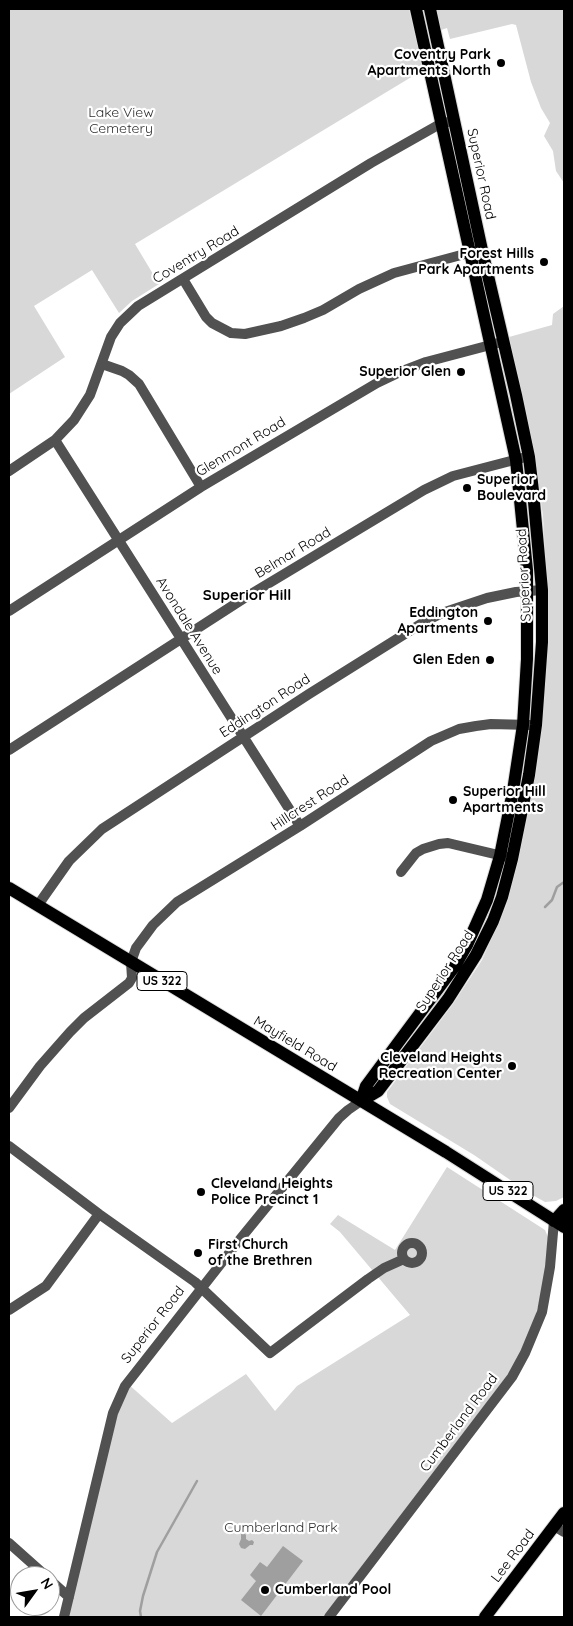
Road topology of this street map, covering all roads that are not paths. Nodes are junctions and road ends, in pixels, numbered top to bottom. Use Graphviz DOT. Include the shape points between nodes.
graph roads {
  1 [pos="416,9"];
  2 [pos="430,9"];
  3 [pos="454,120"];
  4 [pos="440,124"];
  5 [pos="476,251"];
  6 [pos="183,279"];
  7 [pos="504,342"];
  8 [pos="491,345"];
  9 [pos="102,364"];
  10 [pos="55,440"];
  11 [pos="529,457"];
  12 [pos="516,460"];
  13 [pos="9,471"];
  14 [pos="201,487"];
  15 [pos="119,540"];
  16 [pos="542,590"];
  17 [pos="528,591"];
  18 [pos="9,611"];
  19 [pos="181,639"];
  20 [pos="530,725"];
  21 [pos="244,736"];
  22 [pos="9,750"];
  23 [pos="300,826"];
  24 [pos="506,857"];
  25 [pos="401,872"];
  26 [pos="9,888"];
  27 [pos="38,905"];
  28 [pos="480,916"];
  29 [pos="493,921"];
  30 [pos="132,962"];
  31 [pos="443,995"];
  32 [pos="361,1102"];
  33 [pos="9,1108"];
  34 [pos="9,1146"];
  35 [pos="564,1210"];
  36 [pos="99,1214"];
  37 [pos="559,1224"];
  38 [pos="404,1259"];
  39 [pos="201,1288"];
  40 [pos="9,1310"];
  41 [pos="564,1513"];
  42 [pos="559,1529"];
  43 [pos="9,1543"];
  44 [pos="35,1566"];
  45 [pos="60,1589"];
  46 [pos="69,1597"];
  47 [pos="64,1617"];
  48 [pos="329,1617"];
  49 [pos="485,1617"];
  1 -- 4 [label="main road, Superior Road"];
  2 -- 3 [label="main road, Superior Road"];
  3 -- 4 [label="street, Coventry Road"];
  3 -- 5 [label="main road, Superior Road"];
  4 -- 5 [label="main road, Superior Road"];
  4 -- 6 [label="street, Coventry Road"];
  5 -- 6 [label="street" via="394,273 304,318 245,334 231,334 212,323"];
  5 -- 7 [label="main road, Superior Road"];
  5 -- 8 [label="main road, Superior Road"];
  6 -- 9 [label="street, Coventry Road" via="138,306 120,323 111,337"];
  7 -- 8 [label="street, Glenmont Road"];
  7 -- 11 [label="main road, Superior Road"];
  8 -- 12 [label="main road, Superior Road"];
  8 -- 14 [label="street, Glenmont Road" via="426,362 377,383"];
  9 -- 10 [label="street, Coventry Road" via="82,408"];
  9 -- 14 [label="street" via="122,371 139,384"];
  10 -- 13 [label="street, Coventry Road"];
  10 -- 15 [label="street, Avondale Avenue"];
  11 -- 12 [label="street, Belmar Road"];
  11 -- 16 [label="main road, Superior Road"];
  12 -- 17 [label="main road, Superior Road"];
  12 -- 19 [label="street, Belmar Road" via="453,476 424,490"];
  14 -- 15 [label="street, Glenmont Road"];
  15 -- 18 [label="street, Glenmont Road"];
  15 -- 19 [label="street, Avondale Avenue"];
  16 -- 17 [label="street, Eddington Road"];
  16 -- 20 [label="main road, Superior Road" via="542,642"];
  17 -- 20 [label="main road, Superior Road"];
  17 -- 21 [label="street, Eddington Road" via="486,598 424,622"];
  19 -- 21 [label="street, Avondale Avenue"];
  19 -- 22 [label="street, Belmar Road"];
  20 -- 23 [label="street, Hillcrest Road" via="492,724 445,734"];
  20 -- 24 [label="main road, Superior Road" via="528,775"];
  21 -- 23 [label="street, Avondale Avenue"];
  21 -- 27 [label="street, Eddington Road" via="102,829 69,862"];
  23 -- 30 [label="street, Hillcrest Road" via="168,909 146,933"];
  24 -- 25 [label="street" via="448,843 439,844 416,853"];
  24 -- 28 [label="main road, Superior Road"];
  24 -- 29 [label="main road, Superior Road" via="502,897"];
  26 -- 27 [label="main road, Mayfield Road / US 322"];
  27 -- 30 [label="main road, Mayfield Road / US 322"];
  28 -- 29 [label="main road"];
  28 -- 31 [label="main road, Superior Road"];
  29 -- 31 [label="main road, Superior Road" via="476,955"];
  30 -- 32 [label="main road, Mayfield Road / US 322"];
  30 -- 33 [label="street, Hillcrest Road" via="129,983 70,1032"];
  31 -- 32 [label="main road, Superior Road" via="403,1047 366,1086"];
  32 -- 37 [label="main road, Mayfield Road / US 322"];
  32 -- 39 [label="street, Superior Road" via="339,1118"];
  34 -- 36 [label="street"];
  35 -- 37 [label="main road"];
  36 -- 39 [label="street"];
  36 -- 40 [label="street" via="46,1286"];
  37 -- 48 [label="street, Cumberland Road" via="542,1312 512,1377"];
  38 -- 39 [label="street" via="368,1279 270,1353"];
  39 -- 46 [label="street, Superior Road" via="125,1386 113,1413"];
  41 -- 42 [label="main road, Lee Road"];
  42 -- 49 [label="main road, Lee Road"];
  43 -- 44 [label="street"];
  45 -- 46 [label="street"];
  46 -- 47 [label="street, Superior Road"];
}
